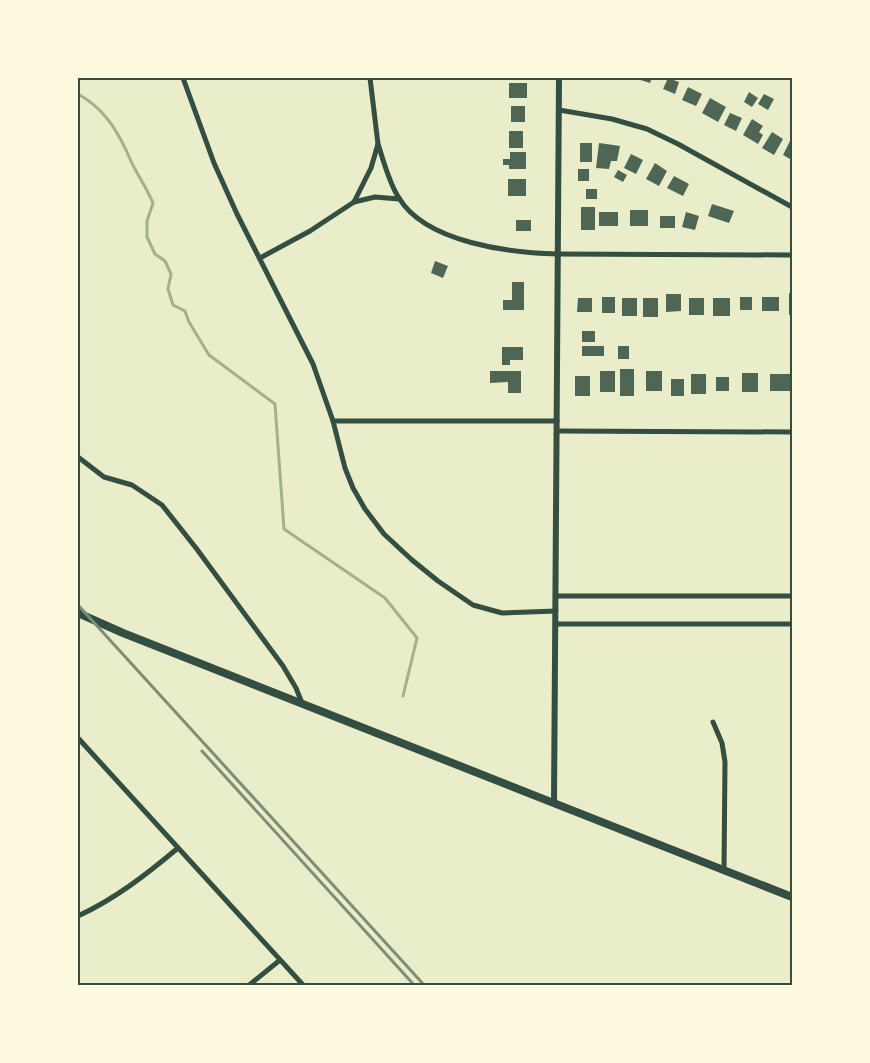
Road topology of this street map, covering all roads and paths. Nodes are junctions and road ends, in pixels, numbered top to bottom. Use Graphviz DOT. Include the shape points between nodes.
graph roads {
  1 [pos="183,78"];
  2 [pos="370,78"];
  3 [pos="559,78"];
  4 [pos="559,110"];
  5 [pos="378,144"];
  6 [pos="399,199"];
  7 [pos="354,202"];
  8 [pos="792,207"];
  9 [pos="558,254"];
  10 [pos="792,255"];
  11 [pos="260,258"];
  12 [pos="333,421"];
  13 [pos="557,421"];
  14 [pos="557,431"];
  15 [pos="792,432"];
  16 [pos="78,457"];
  17 [pos="556,596"];
  18 [pos="792,596"];
  19 [pos="556,612"];
  20 [pos="78,613"];
  21 [pos="555,624"];
  22 [pos="792,624"];
  23 [pos="303,704"];
  24 [pos="713,722"];
  25 [pos="78,738"];
  26 [pos="554,802"];
  27 [pos="178,848"];
  28 [pos="724,870"];
  29 [pos="792,897"];
  30 [pos="78,916"];
  31 [pos="280,960"];
  32 [pos="248,986"];
  33 [pos="304,986"];
  1 -- 11 [label="street" via="214,163"];
  2 -- 5 [label="street"];
  3 -- 4 [label="street"];
  4 -- 8 [label="street" via="612,119 646,129"];
  4 -- 9 [label="street"];
  5 -- 6 [label="street"];
  5 -- 7 [label="street" via="371,168"];
  6 -- 7 [label="street" via="375,197"];
  6 -- 9 [label="street" via="422,221 460,239 489,248"];
  7 -- 11 [label="street"];
  9 -- 10 [label="street"];
  9 -- 13 [label="street"];
  11 -- 12 [label="street" via="314,364"];
  12 -- 13 [label="street"];
  12 -- 19 [label="street" via="353,488 378,527 412,560 481,609 502,613"];
  13 -- 14 [label="street"];
  14 -- 15 [label="street"];
  14 -- 17 [label="street"];
  16 -- 23 [label="street" via="104,477 132,485 162,505 283,666"];
  17 -- 18 [label="street"];
  17 -- 19 [label="street"];
  19 -- 21 [label="street"];
  20 -- 23 [label="main road"];
  21 -- 22 [label="street"];
  21 -- 26 [label="street"];
  23 -- 26 [label="main road"];
  24 -- 28 [label="street" via="722,743 725,762"];
  25 -- 27 [label="street"];
  26 -- 28 [label="main road"];
  27 -- 30 [label="street" via="137,882"];
  27 -- 31 [label="street"];
  28 -- 29 [label="main road"];
  31 -- 32 [label="street"];
  31 -- 33 [label="street"];
}
